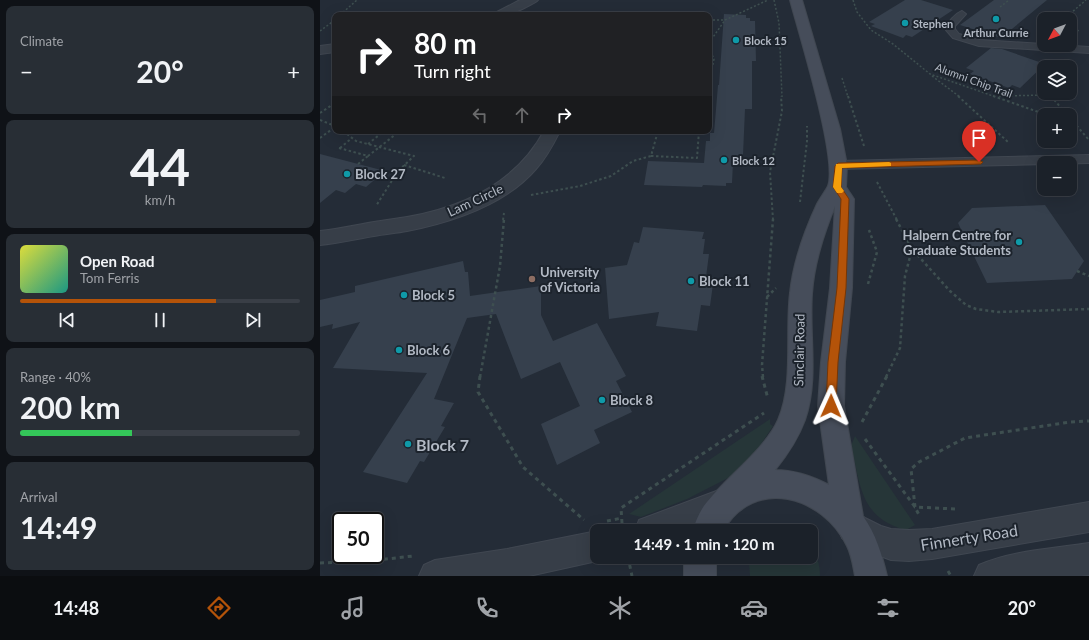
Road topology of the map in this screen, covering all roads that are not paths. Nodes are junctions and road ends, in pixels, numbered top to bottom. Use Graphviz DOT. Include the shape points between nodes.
graph roads {
  1 [pos="532,0"];
  2 [pos="796,0"];
  3 [pos="506,12"];
  4 [pos="962,14"];
  5 [pos="332,48"];
  6 [pos="320,50"];
  7 [pos="1089,50"];
  8 [pos="551,134"];
  9 [pos="1089,159"];
  10 [pos="838,176"];
  11 [pos="320,222"];
  12 [pos="374,230"];
  13 [pos="320,238"];
  14 [pos="729,500"];
  15 [pos="1089,517"];
  16 [pos="668,524"];
  17 [pos="711,524"];
  18 [pos="851,524"];
  19 [pos="590,536"];
  20 [pos="1089,559"];
  21 [pos="700,564"];
  22 [pos="434,576"];
  23 [pos="700,576"];
  24 [pos="871,576"];
  25 [pos="990,576"];
  1 -- 3 [label="street"];
  2 -- 10 [label="main road" via="828,112"];
  4 -- 7 [label="lane" via="951,25 950,30 966,40"];
  5 -- 6 [label="street"];
  8 -- 12 [label="street, Lam Circle" via="537,158 501,190 456,211 414,223"];
  9 -- 10 [label="lane" via="871,165"];
  10 -- 14 [label="main road, Sinclair Road" via="806,260 800,305 800,378 792,421 776,446"];
  10 -- 18 [label="main road" via="845,199 841,288 831,406"];
  11 -- 12 [label="street, Lam Circle"];
  12 -- 13 [label="street, Lam Circle"];
  14 -- 16 [label="street"];
  14 -- 17 [label="main road, Sinclair Road"];
  14 -- 18 [label="main road" via="740,492 760,485 792,484 823,497"];
  15 -- 18 [label="street, Finnerty Road" via="932,544 906,546 880,542 866,536"];
  18 -- 24 [label="main road" via="864,549"];
  19 -- 22 [label="street" via="506,565"];
  20 -- 25 [label="street"];
  21 -- 23 [label="main road"];
}
